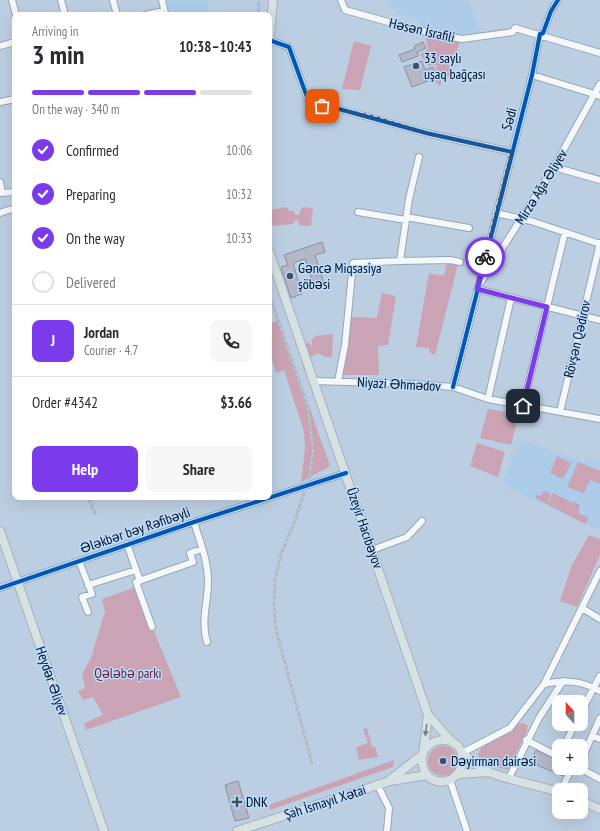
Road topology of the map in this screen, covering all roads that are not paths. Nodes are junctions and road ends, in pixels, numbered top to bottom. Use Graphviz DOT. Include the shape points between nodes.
graph roads {
  1 [pos="12,0"];
  2 [pos="61,0"];
  3 [pos="113,0"];
  4 [pos="162,0"];
  5 [pos="273,0"];
  6 [pos="341,0"];
  7 [pos="558,0"];
  8 [pos="15,12"];
  9 [pos="64,12"];
  10 [pos="115,12"];
  11 [pos="165,12"];
  12 [pos="272,12"];
  13 [pos="540,34"];
  14 [pos="272,41"];
  15 [pos="12,43"];
  16 [pos="0,46"];
  17 [pos="600,53"];
  18 [pos="532,75"];
  19 [pos="600,84"];
  20 [pos="597,95"];
  21 [pos="12,100"];
  22 [pos="0,102"];
  23 [pos="512,152"];
  24 [pos="419,157"];
  25 [pos="554,167"];
  26 [pos="600,180"];
  27 [pos="0,182"];
  28 [pos="12,192"];
  29 [pos="1,193"];
  30 [pos="12,209"];
  31 [pos="358,212"];
  32 [pos="496,212"];
  33 [pos="0,213"];
  34 [pos="406,218"];
  35 [pos="522,218"];
  36 [pos="469,228"];
  37 [pos="565,232"];
  38 [pos="600,244"];
  39 [pos="272,260"];
  40 [pos="400,262"];
  41 [pos="460,262"];
  42 [pos="478,288"];
  43 [pos="511,298"];
  44 [pos="547,307"];
  45 [pos="583,316"];
  46 [pos="600,320"];
  47 [pos="314,381"];
  48 [pos="338,381"];
  49 [pos="453,387"];
  50 [pos="488,399"];
  51 [pos="523,406"];
  52 [pos="560,412"];
  53 [pos="600,419"];
  54 [pos="346,473"];
  55 [pos="272,497"];
  56 [pos="262,500"];
  57 [pos="422,521"];
  58 [pos="194,522"];
  59 [pos="0,531"];
  60 [pos="127,544"];
  61 [pos="202,549"];
  62 [pos="372,550"];
  63 [pos="79,560"];
  64 [pos="136,570"];
  65 [pos="600,571"];
  66 [pos="18,581"];
  67 [pos="140,581"];
  68 [pos="88,585"];
  69 [pos="0,588"];
  70 [pos="582,608"];
  71 [pos="88,612"];
  72 [pos="600,618"];
  73 [pos="152,627"];
  74 [pos="207,642"];
  75 [pos="600,676"];
  76 [pos="563,681"];
  77 [pos="544,684"];
  78 [pos="594,687"];
  79 [pos="600,691"];
  80 [pos="588,699"];
  81 [pos="428,715"];
  82 [pos="600,718"];
  83 [pos="592,736"];
  84 [pos="600,739"];
  85 [pos="526,740"];
  86 [pos="453,742"];
  87 [pos="588,745"];
  88 [pos="462,753"];
  89 [pos="552,753"];
  90 [pos="423,754"];
  91 [pos="489,772"];
  92 [pos="588,772"];
  93 [pos="459,774"];
  94 [pos="427,775"];
  95 [pos="599,777"];
  96 [pos="509,778"];
  97 [pos="450,780"];
  98 [pos="390,781"];
  99 [pos="377,784"];
  100 [pos="552,789"];
  101 [pos="588,804"];
  102 [pos="600,809"];
  103 [pos="104,831"];
  104 [pos="237,831"];
  105 [pos="387,831"];
  106 [pos="467,831"];
  1 -- 8 [label="street"];
  2 -- 9 [label="street"];
  3 -- 10 [label="street"];
  4 -- 11 [label="street"];
  5 -- 12 [label="main road"];
  6 -- 13 [label="street, Həsən İsrafili" via="345,10 462,39 513,32 515,28"];
  7 -- 13 [label="street, Sədi" via="543,33"];
  13 -- 17 [label="street, Həsən İsrafili"];
  13 -- 18 [label="street, Sədi"];
  14 -- 23 [label="street" via="289,47 310,101 426,133"];
  15 -- 16 [label="street"];
  18 -- 20 [label="street"];
  18 -- 23 [label="street, Sədi"];
  19 -- 20 [label="street, Mirzə Ağa Əliyev"];
  20 -- 25 [label="street, Mirzə Ağa Əliyev"];
  21 -- 22 [label="street"];
  23 -- 32 [label="street, Sədi"];
  24 -- 34 [label="street"];
  25 -- 26 [label="street"];
  25 -- 35 [label="street, Mirzə Ağa Əliyev"];
  27 -- 29 [label="street"];
  28 -- 29 [label="street"];
  30 -- 33 [label="street"];
  31 -- 34 [label="street"];
  32 -- 35 [label="street"];
  32 -- 42 [label="street, Sədi"];
  34 -- 36 [label="street"];
  34 -- 40 [label="street"];
  35 -- 37 [label="street"];
  35 -- 42 [label="street, Mirzə Ağa Əliyev"];
  37 -- 38 [label="street"];
  37 -- 44 [label="street"];
  38 -- 45 [label="street, Rövşən Qədirov"];
  39 -- 47 [label="main road, Üzeyir Hacıbəyov"];
  40 -- 41 [label="street"];
  40 -- 48 [label="street" via="353,263"];
  42 -- 43 [label="street"];
  42 -- 49 [label="street, Sədi"];
  43 -- 44 [label="street"];
  43 -- 50 [label="street"];
  44 -- 45 [label="street"];
  44 -- 51 [label="street"];
  45 -- 46 [label="street"];
  45 -- 52 [label="street, Rövşən Qədirov"];
  47 -- 48 [label="street, Niyazi Əhmədov"];
  47 -- 54 [label="main road, Üzeyir Hacıbəyov"];
  48 -- 49 [label="street, Niyazi Əhmədov"];
  49 -- 50 [label="street, Niyazi Əhmədov"];
  50 -- 51 [label="street, Niyazi Əhmədov"];
  51 -- 52 [label="street, Niyazi Əhmədov"];
  52 -- 53 [label="street, Niyazi Əhmədov"];
  54 -- 55 [label="street, Ələkbər bəy Rəfibəyli"];
  54 -- 62 [label="main road, Üzeyir Hacıbəyov"];
  56 -- 58 [label="street, Ələkbər bəy Rəfibəyli"];
  57 -- 62 [label="street" via="407,537"];
  58 -- 60 [label="street, Ələkbər bəy Rəfibəyli"];
  58 -- 61 [label="street"];
  59 -- 66 [label="main road, Heydər Əliyev"];
  60 -- 63 [label="street, Ələkbər bəy Rəfibəyli"];
  60 -- 64 [label="street"];
  61 -- 67 [label="street" via="190,554 192,562"];
  61 -- 74 [label="street" via="208,584 203,629"];
  62 -- 81 [label="main road, Üzeyir Hacıbəyov"];
  63 -- 66 [label="street, Ələkbər bəy Rəfibəyli"];
  63 -- 68 [label="street"];
  64 -- 67 [label="street"];
  64 -- 68 [label="street"];
  65 -- 70 [label="street"];
  66 -- 69 [label="street, Ələkbər bəy Rəfibəyli"];
  66 -- 103 [label="main road, Heydər Əliyev"];
  67 -- 73 [label="street" via="136,582"];
  68 -- 71 [label="street" via="92,594 82,597"];
  70 -- 72 [label="street"];
  70 -- 77 [label="street"];
  75 -- 78 [label="street"];
  76 -- 77 [label="street"];
  76 -- 78 [label="street"];
  76 -- 85 [label="street"];
  77 -- 88 [label="street" via="510,728"];
  78 -- 79 [label="street"];
  78 -- 80 [label="street"];
  81 -- 86 [label="main road"];
  81 -- 90 [label="main road, one-way"];
  82 -- 83 [label="street"];
  83 -- 84 [label="street"];
  83 -- 87 [label="street"];
  85 -- 89 [label="street"];
  85 -- 96 [label="street"];
  86 -- 88 [label="main road"];
  86 -- 90 [label="main road" via="439,740 432,743"];
  88 -- 91 [label="main road"];
  88 -- 93 [label="main road" via="462,768"];
  90 -- 94 [label="main road" via="422,761"];
  90 -- 98 [label="main road"];
  91 -- 93 [label="main road"];
  91 -- 96 [label="main road"];
  92 -- 95 [label="street"];
  93 -- 97 [label="main road"];
  94 -- 97 [label="main road" via="439,782"];
  94 -- 98 [label="main road, Şah İsmayıl Xətai"];
  96 -- 100 [label="main road"];
  97 -- 106 [label="street"];
  98 -- 99 [label="main road, Şah İsmayıl Xətai"];
  99 -- 104 [label="main road, Şah İsmayıl Xətai"];
  99 -- 105 [label="street" via="389,808"];
  101 -- 102 [label="main road"];
}
